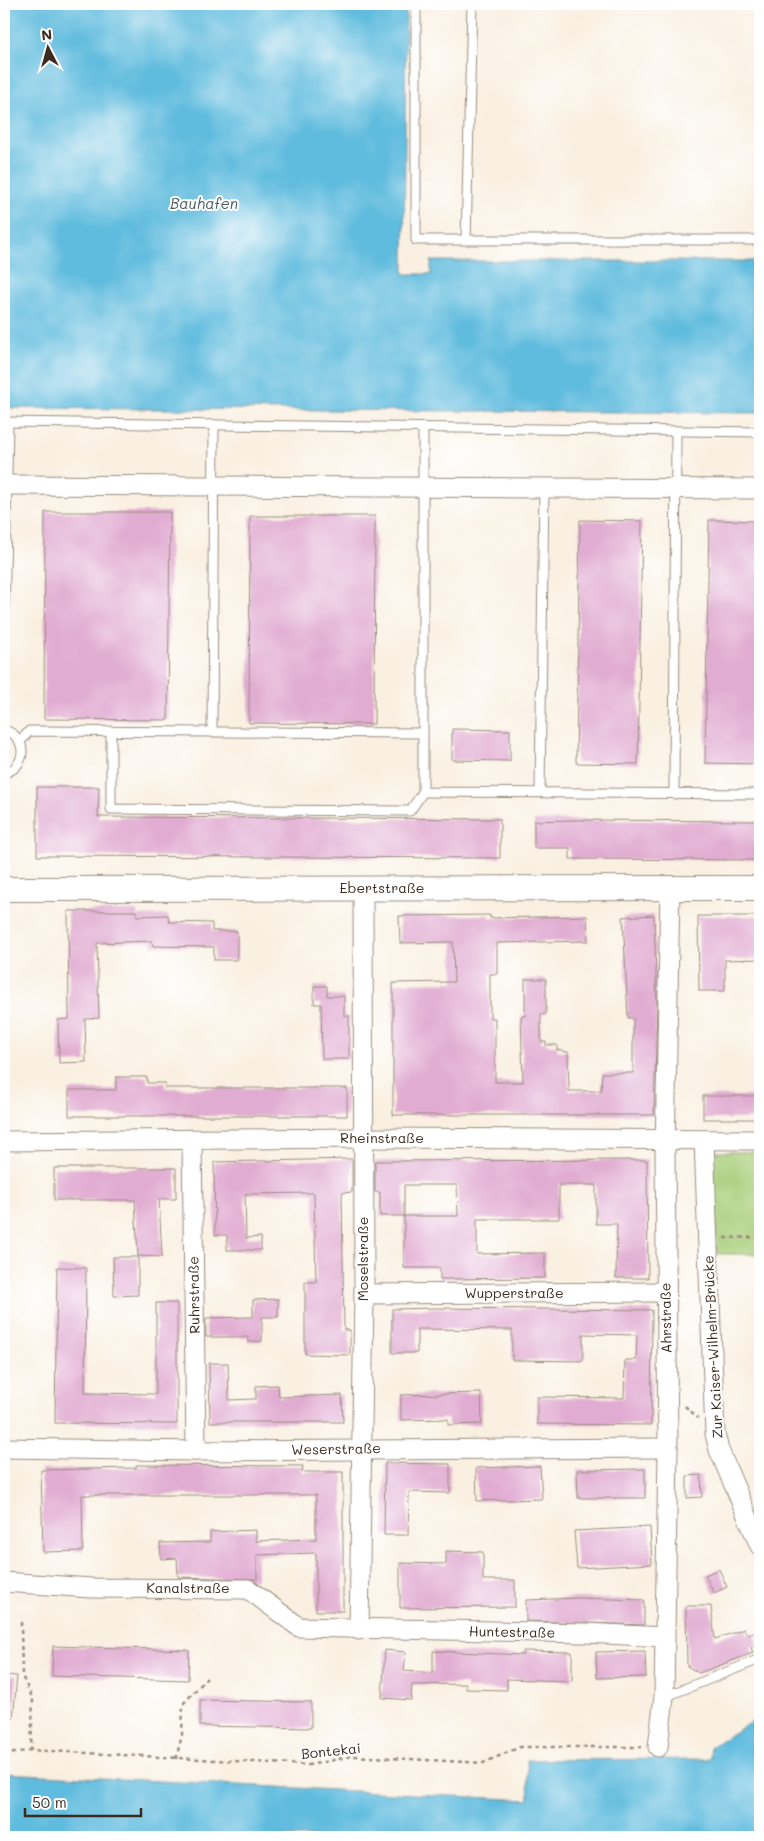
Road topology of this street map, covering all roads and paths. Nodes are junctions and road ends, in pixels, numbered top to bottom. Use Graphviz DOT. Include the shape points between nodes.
graph roads {
  1 [pos="416,4"];
  2 [pos="472,4"];
  3 [pos="466,240"];
  4 [pos="760,240"];
  5 [pos="6,422"];
  6 [pos="214,425"];
  7 [pos="423,428"];
  8 [pos="676,431"];
  9 [pos="760,432"];
  10 [pos="5,486"];
  11 [pos="213,486"];
  12 [pos="423,487"];
  13 [pos="544,488"];
  14 [pos="675,488"];
  15 [pos="760,489"];
  16 [pos="4,622"];
  17 [pos="4,730"];
  18 [pos="111,731"];
  19 [pos="212,732"];
  20 [pos="423,733"];
  21 [pos="20,742"];
  22 [pos="4,773"];
  23 [pos="423,792"];
  24 [pos="540,792"];
  25 [pos="674,794"];
  26 [pos="760,794"];
  27 [pos="363,888"];
  28 [pos="670,888"];
  29 [pos="760,888"];
  30 [pos="4,889"];
  31 [pos="363,1138"];
  32 [pos="192,1139"];
  33 [pos="666,1140"];
  34 [pos="704,1140"];
  35 [pos="760,1140"];
  36 [pos="4,1141"];
  37 [pos="760,1237"];
  38 [pos="718,1238"];
  39 [pos="665,1292"];
  40 [pos="364,1294"];
  41 [pos="4,1448"];
  42 [pos="360,1448"];
  43 [pos="668,1448"];
  44 [pos="196,1451"];
  45 [pos="760,1546"];
  46 [pos="4,1582"];
  47 [pos="20,1622"];
  48 [pos="359,1630"];
  49 [pos="665,1638"];
  50 [pos="760,1659"];
  51 [pos="206,1678"];
  52 [pos="664,1697"];
  53 [pos="658,1747"];
  54 [pos="31,1750"];
  55 [pos="4,1755"];
  56 [pos="176,1760"];
  1 -- 3 [label="lane" via="416,240"];
  2 -- 3 [label="lane"];
  3 -- 4 [label="lane"];
  5 -- 6 [label="lane"];
  5 -- 10 [label="lane"];
  6 -- 7 [label="lane"];
  6 -- 11 [label="lane"];
  7 -- 8 [label="lane"];
  7 -- 12 [label="lane"];
  8 -- 9 [label="lane"];
  8 -- 14 [label="lane"];
  10 -- 11 [label="street"];
  10 -- 16 [label="lane"];
  11 -- 12 [label="street"];
  11 -- 19 [label="lane"];
  12 -- 13 [label="street"];
  12 -- 20 [label="lane"];
  13 -- 14 [label="street"];
  13 -- 24 [label="lane"];
  14 -- 15 [label="street"];
  14 -- 25 [label="lane"];
  17 -- 21 [label="lane"];
  18 -- 19 [label="lane"];
  18 -- 21 [label="lane" via="29,731"];
  18 -- 23 [label="lane" via="110,809 410,811"];
  19 -- 20 [label="lane"];
  20 -- 23 [label="lane"];
  21 -- 22 [label="lane" via="20,762"];
  23 -- 24 [label="lane"];
  24 -- 25 [label="lane"];
  25 -- 26 [label="lane"];
  27 -- 28 [label="street, Ebertstraße"];
  27 -- 30 [label="street, Ebertstraße"];
  27 -- 31 [label="street, Moselstraße"];
  28 -- 29 [label="street, Ebertstraße"];
  28 -- 33 [label="street, Ahrstraße"];
  31 -- 32 [label="street, Rheinstraße"];
  31 -- 33 [label="street, Rheinstraße"];
  31 -- 40 [label="street, Moselstraße"];
  32 -- 36 [label="street, Rheinstraße"];
  32 -- 44 [label="street, Ruhrstraße"];
  33 -- 34 [label="street, Rheinstraße"];
  33 -- 39 [label="street, Ahrstraße"];
  34 -- 35 [label="street, Rheinstraße"];
  34 -- 45 [label="street, Zur Kaiser-Wilhelm-Brücke" via="715,1434 718,1450"];
  37 -- 38 [label="path"];
  39 -- 40 [label="street, Wupperstraße"];
  39 -- 43 [label="street, Ahrstraße"];
  40 -- 42 [label="street, Moselstraße"];
  41 -- 44 [label="street, Weserstraße"];
  42 -- 43 [label="street, Weserstraße"];
  42 -- 44 [label="street, Weserstraße"];
  42 -- 48 [label="street, Moselstraße"];
  43 -- 49 [label="street, Ahrstraße"];
  46 -- 48 [label="street, Kanalstraße" via="91,1588 248,1588 299,1627"];
  47 -- 54 [label="path" via="22,1676 34,1699"];
  48 -- 49 [label="street, Huntestraße" via="585,1633"];
  49 -- 52 [label="street, Ahrstraße"];
  50 -- 52 [label="lane"];
  51 -- 56 [label="path" via="183,1704 182,1735"];
  52 -- 53 [label="street, Ahrstraße"];
  53 -- 56 [label="path, Bontekai" via="520,1747 483,1763 354,1756 309,1765"];
  54 -- 55 [label="path, Bontekai"];
  54 -- 56 [label="path, Bontekai"];
}
